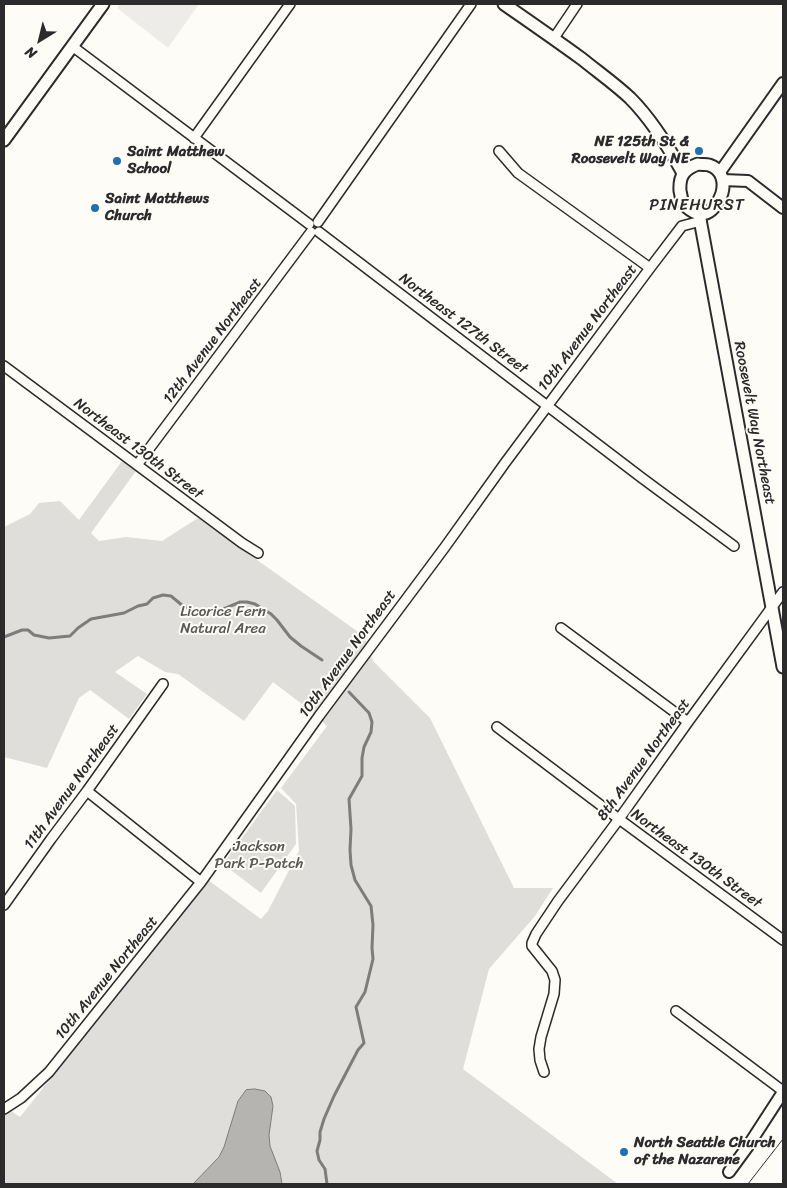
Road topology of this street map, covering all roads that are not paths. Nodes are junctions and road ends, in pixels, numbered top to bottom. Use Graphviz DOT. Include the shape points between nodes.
graph roads {
  1 [pos="103,4"];
  2 [pos="290,4"];
  3 [pos="471,4"];
  4 [pos="504,4"];
  5 [pos="577,4"];
  6 [pos="554,38"];
  7 [pos="72,46"];
  8 [pos="783,82"];
  9 [pos="194,138"];
  10 [pos="4,140"];
  11 [pos="499,150"];
  12 [pos="683,173"];
  13 [pos="722,176"];
  14 [pos="783,208"];
  15 [pos="700,218"];
  16 [pos="314,228"];
  17 [pos="650,268"];
  18 [pos="4,366"];
  19 [pos="547,406"];
  20 [pos="137,465"];
  21 [pos="734,546"];
  22 [pos="258,553"];
  23 [pos="783,592"];
  24 [pos="772,606"];
  25 [pos="562,628"];
  26 [pos="783,667"];
  27 [pos="163,684"];
  28 [pos="688,722"];
  29 [pos="497,727"];
  30 [pos="87,791"];
  31 [pos="619,819"];
  32 [pos="201,882"];
  33 [pos="4,905"];
  34 [pos="783,940"];
  35 [pos="676,1012"];
  36 [pos="544,1072"];
  37 [pos="783,1092"];
  38 [pos="4,1109"];
  39 [pos="729,1172"];
  1 -- 7 [label="main road"];
  2 -- 9 [label="street"];
  3 -- 16 [label="street, 12th Avenue Northeast"];
  4 -- 6 [label="main road"];
  5 -- 6 [label="street"];
  6 -- 12 [label="main road" via="630,99 654,127"];
  7 -- 9 [label="street, Northeast 127th Street"];
  7 -- 10 [label="main road"];
  8 -- 13 [label="street"];
  9 -- 16 [label="street, Northeast 127th Street"];
  11 -- 17 [label="street" via="518,173"];
  12 -- 13 [label="main road" via="698,164 709,165"];
  12 -- 15 [label="main road" via="680,182 683,202"];
  13 -- 14 [label="street" via="748,181"];
  13 -- 15 [label="main road" via="719,203"];
  15 -- 17 [label="street, 10th Avenue Northeast" via="682,226"];
  15 -- 24 [label="main road, Roosevelt Way Northeast"];
  16 -- 19 [label="street, Northeast 127th Street"];
  16 -- 20 [label="street, 12th Avenue Northeast"];
  17 -- 19 [label="street, 10th Avenue Northeast"];
  18 -- 20 [label="street, Northeast 130th Street"];
  19 -- 21 [label="street, Northeast 127th Street"];
  19 -- 32 [label="street, 10th Avenue Northeast" via="314,722"];
  20 -- 22 [label="street, Northeast 130th Street"];
  23 -- 24 [label="street, 8th Avenue Northeast"];
  24 -- 26 [label="main road, Roosevelt Way Northeast"];
  24 -- 28 [label="street, 8th Avenue Northeast"];
  25 -- 28 [label="street"];
  27 -- 30 [label="street, 11th Avenue Northeast"];
  28 -- 31 [label="street, 8th Avenue Northeast"];
  29 -- 31 [label="street, Northeast 130th Street"];
  30 -- 32 [label="street"];
  30 -- 33 [label="street, 11th Avenue Northeast"];
  31 -- 34 [label="street, Northeast 130th Street"];
  31 -- 36 [label="street, 8th Avenue Northeast" via="547,917 532,943 555,980 539,1049"];
  32 -- 38 [label="street, 10th Avenue Northeast" via="49,1072"];
  35 -- 37 [label="street"];
  37 -- 39 [label="street"];
}
